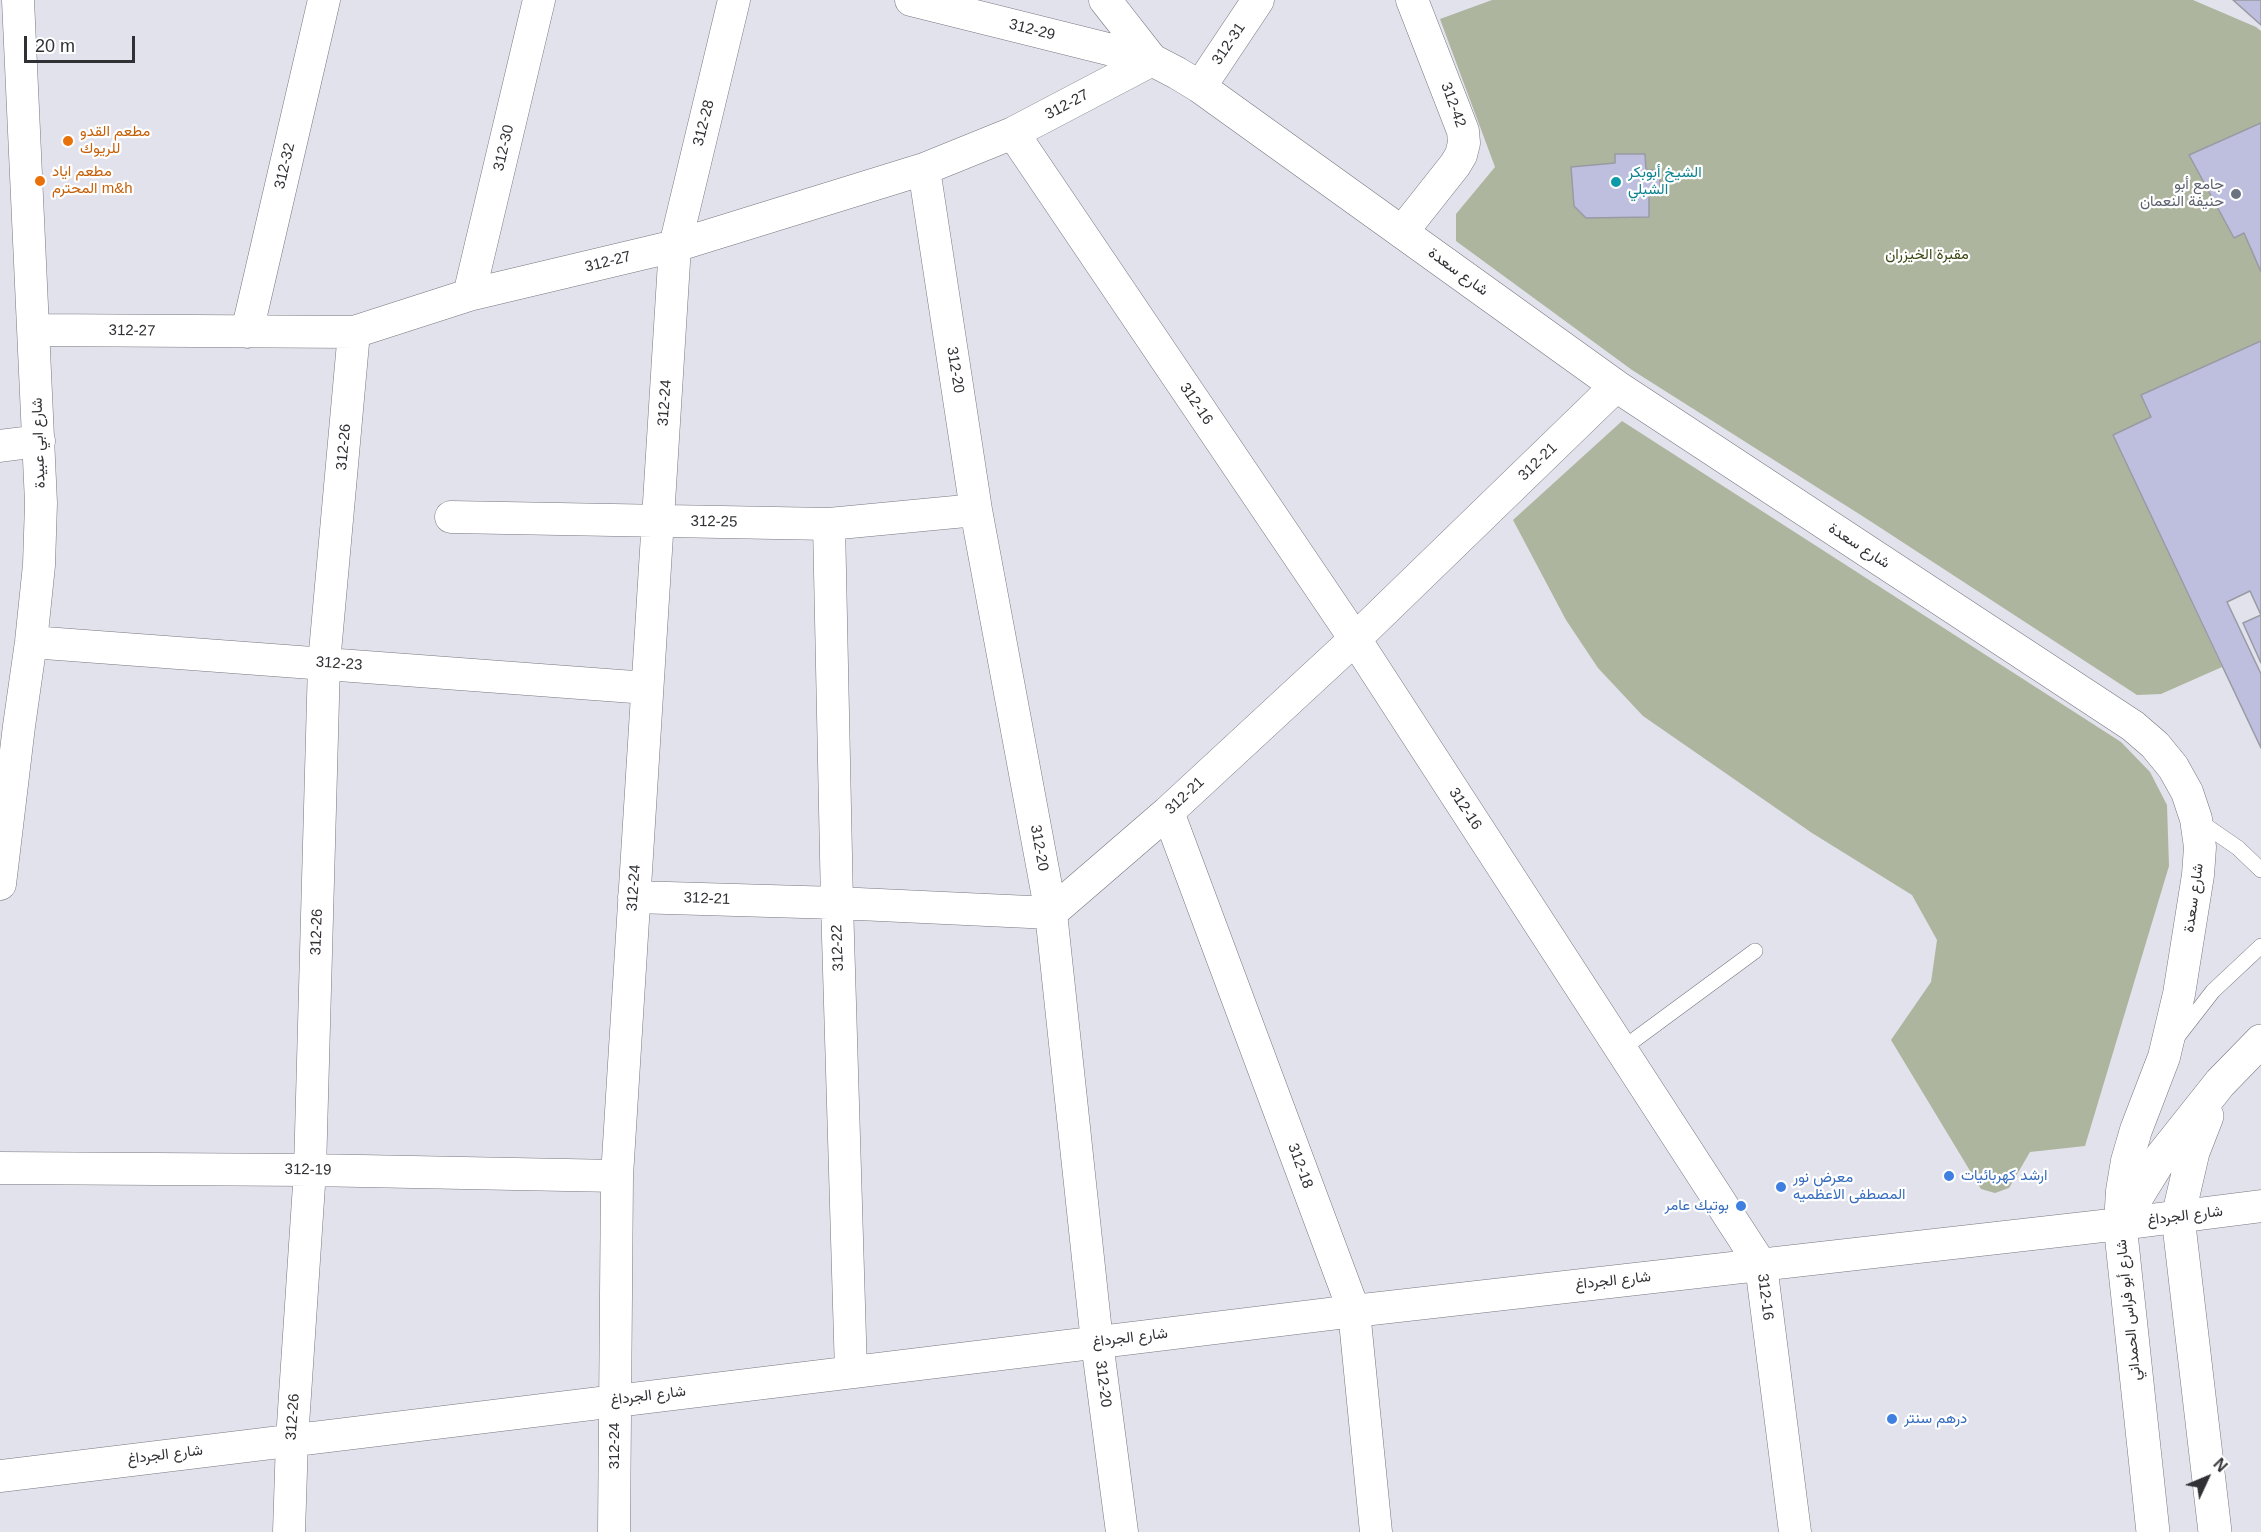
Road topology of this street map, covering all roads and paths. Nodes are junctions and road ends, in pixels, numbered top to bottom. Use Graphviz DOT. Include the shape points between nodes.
graph roads {
  1 [pos="18,0"];
  2 [pos="324,0"];
  3 [pos="539,0"];
  4 [pos="734,0"];
  5 [pos="911,0"];
  6 [pos="1105,0"];
  7 [pos="1258,0"];
  8 [pos="1412,0"];
  9 [pos="1152,60"];
  10 [pos="1200,87"];
  11 [pos="1013,133"];
  12 [pos="13,140"];
  13 [pos="924,169"];
  14 [pos="1402,232"];
  15 [pos="675,246"];
  16 [pos="469,295"];
  17 [pos="35,330"];
  18 [pos="247,332"];
  19 [pos="354,332"];
  20 [pos="1616,386"];
  21 [pos="39,441"];
  22 [pos="0,446"];
  23 [pos="976,510"];
  24 [pos="451,517"];
  25 [pos="657,520"];
  26 [pos="829,524"];
  27 [pos="1355,639"];
  28 [pos="32,642"];
  29 [pos="324,663"];
  30 [pos="647,688"];
  31 [pos="9,726"];
  32 [pos="1168,812"];
  33 [pos="2196,819"];
  34 [pos="2261,870"];
  35 [pos="0,884"];
  36 [pos="634,897"];
  37 [pos="837,903"];
  38 [pos="1051,914"];
  39 [pos="2261,946"];
  40 [pos="1755,951"];
  41 [pos="2261,1041"];
  42 [pos="1622,1049"];
  43 [pos="2164,1057"];
  44 [pos="2220,1083"];
  45 [pos="0,1168"];
  46 [pos="310,1170"];
  47 [pos="617,1176"];
  48 [pos="2261,1206"];
  49 [pos="2178,1217"];
  50 [pos="2120,1224"];
  51 [pos="1761,1264"];
  52 [pos="1354,1311"];
  53 [pos="1097,1342"];
  54 [pos="851,1372"];
  55 [pos="615,1400"];
  56 [pos="292,1440"];
  57 [pos="0,1476"];
  58 [pos="289,1532"];
  59 [pos="614,1532"];
  60 [pos="1122,1532"];
  61 [pos="1376,1532"];
  62 [pos="1795,1532"];
  63 [pos="2153,1532"];
  64 [pos="2216,1532"];
  1 -- 12 [label="street, شارع ابي عبيدة"];
  2 -- 18 [label="street, 312-32"];
  3 -- 16 [label="street, 312-30"];
  4 -- 15 [label="street, 312-28"];
  5 -- 9 [label="street, 312-29"];
  6 -- 9 [label="street"];
  7 -- 10 [label="street, 312-31"];
  8 -- 14 [label="street, 312-42" via="1463,131 1464,143 1455,165"];
  9 -- 10 [label="street, شارع سعدة"];
  9 -- 11 [label="street, 312-27"];
  10 -- 14 [label="street, شارع سعدة"];
  11 -- 13 [label="street, 312-27"];
  11 -- 27 [label="street, 312-16"];
  12 -- 17 [label="street, شارع ابي عبيدة"];
  13 -- 15 [label="street, 312-27"];
  13 -- 23 [label="street, 312-20"];
  14 -- 20 [label="street, شارع سعدة"];
  15 -- 16 [label="street, 312-27"];
  15 -- 25 [label="street, 312-24"];
  16 -- 19 [label="street, 312-27"];
  17 -- 18 [label="street, 312-27"];
  17 -- 21 [label="street, شارع ابي عبيدة"];
  18 -- 19 [label="street, 312-27"];
  19 -- 29 [label="street, 312-26"];
  20 -- 27 [label="street, 312-21"];
  20 -- 33 [label="street, شارع سعدة" via="2133,726 2174,767"];
  21 -- 22 [label="street"];
  21 -- 28 [label="street, شارع ابي عبيدة" via="39,565"];
  23 -- 26 [label="street, 312-25"];
  23 -- 38 [label="street, 312-20"];
  24 -- 25 [label="street, 312-25"];
  25 -- 26 [label="street, 312-25"];
  25 -- 30 [label="street, 312-24"];
  26 -- 37 [label="street, 312-22"];
  27 -- 32 [label="street, 312-21"];
  27 -- 42 [label="street, 312-16"];
  28 -- 29 [label="street, 312-23"];
  28 -- 31 [label="street, شارع ابي عبيدة"];
  29 -- 30 [label="street, 312-23"];
  29 -- 46 [label="street, 312-26"];
  30 -- 36 [label="street, 312-24"];
  31 -- 35 [label="street, شارع ابي عبيدة"];
  32 -- 38 [label="street, 312-21"];
  32 -- 52 [label="street, 312-18"];
  33 -- 34 [label="lane" via="2238,848"];
  33 -- 43 [label="street, شارع سعدة" via="2198,875 2179,994"];
  36 -- 37 [label="street, 312-21"];
  36 -- 47 [label="street, 312-24"];
  37 -- 38 [label="street, 312-21"];
  37 -- 54 [label="street, 312-22"];
  38 -- 53 [label="street, 312-20"];
  39 -- 43 [label="lane" via="2213,991"];
  40 -- 42 [label="lane"];
  41 -- 44 [label="street, شارع أبو فراس الحمداني"];
  42 -- 51 [label="street, 312-16"];
  43 -- 50 [label="street, شارع سعدة" via="2127,1161"];
  44 -- 49 [label="street, شارع أبو فراس الحمداني" via="2193,1152"];
  44 -- 50 [label="street, شارع أبو فراس الحمداني" via="2162,1156"];
  45 -- 46 [label="street, 312-19"];
  46 -- 47 [label="street, 312-19"];
  46 -- 56 [label="street, 312-26"];
  47 -- 55 [label="street, 312-24"];
  48 -- 49 [label="street, شارع الجرداغ"];
  49 -- 50 [label="street, شارع الجرداغ"];
  49 -- 64 [label="street, شارع أبو فراس الحمداني"];
  50 -- 51 [label="street, شارع الجرداغ"];
  50 -- 63 [label="street, شارع أبو فراس الحمداني"];
  51 -- 52 [label="street, شارع الجرداغ"];
  51 -- 62 [label="street, 312-16"];
  52 -- 53 [label="street, شارع الجرداغ"];
  52 -- 61 [label="street, 312-18"];
  53 -- 54 [label="street, شارع الجرداغ"];
  53 -- 60 [label="street, 312-20"];
  54 -- 55 [label="street, شارع الجرداغ"];
  55 -- 56 [label="street, شارع الجرداغ"];
  55 -- 59 [label="street, 312-24"];
  56 -- 57 [label="street, شارع الجرداغ"];
  56 -- 58 [label="street, 312-26"];
}
